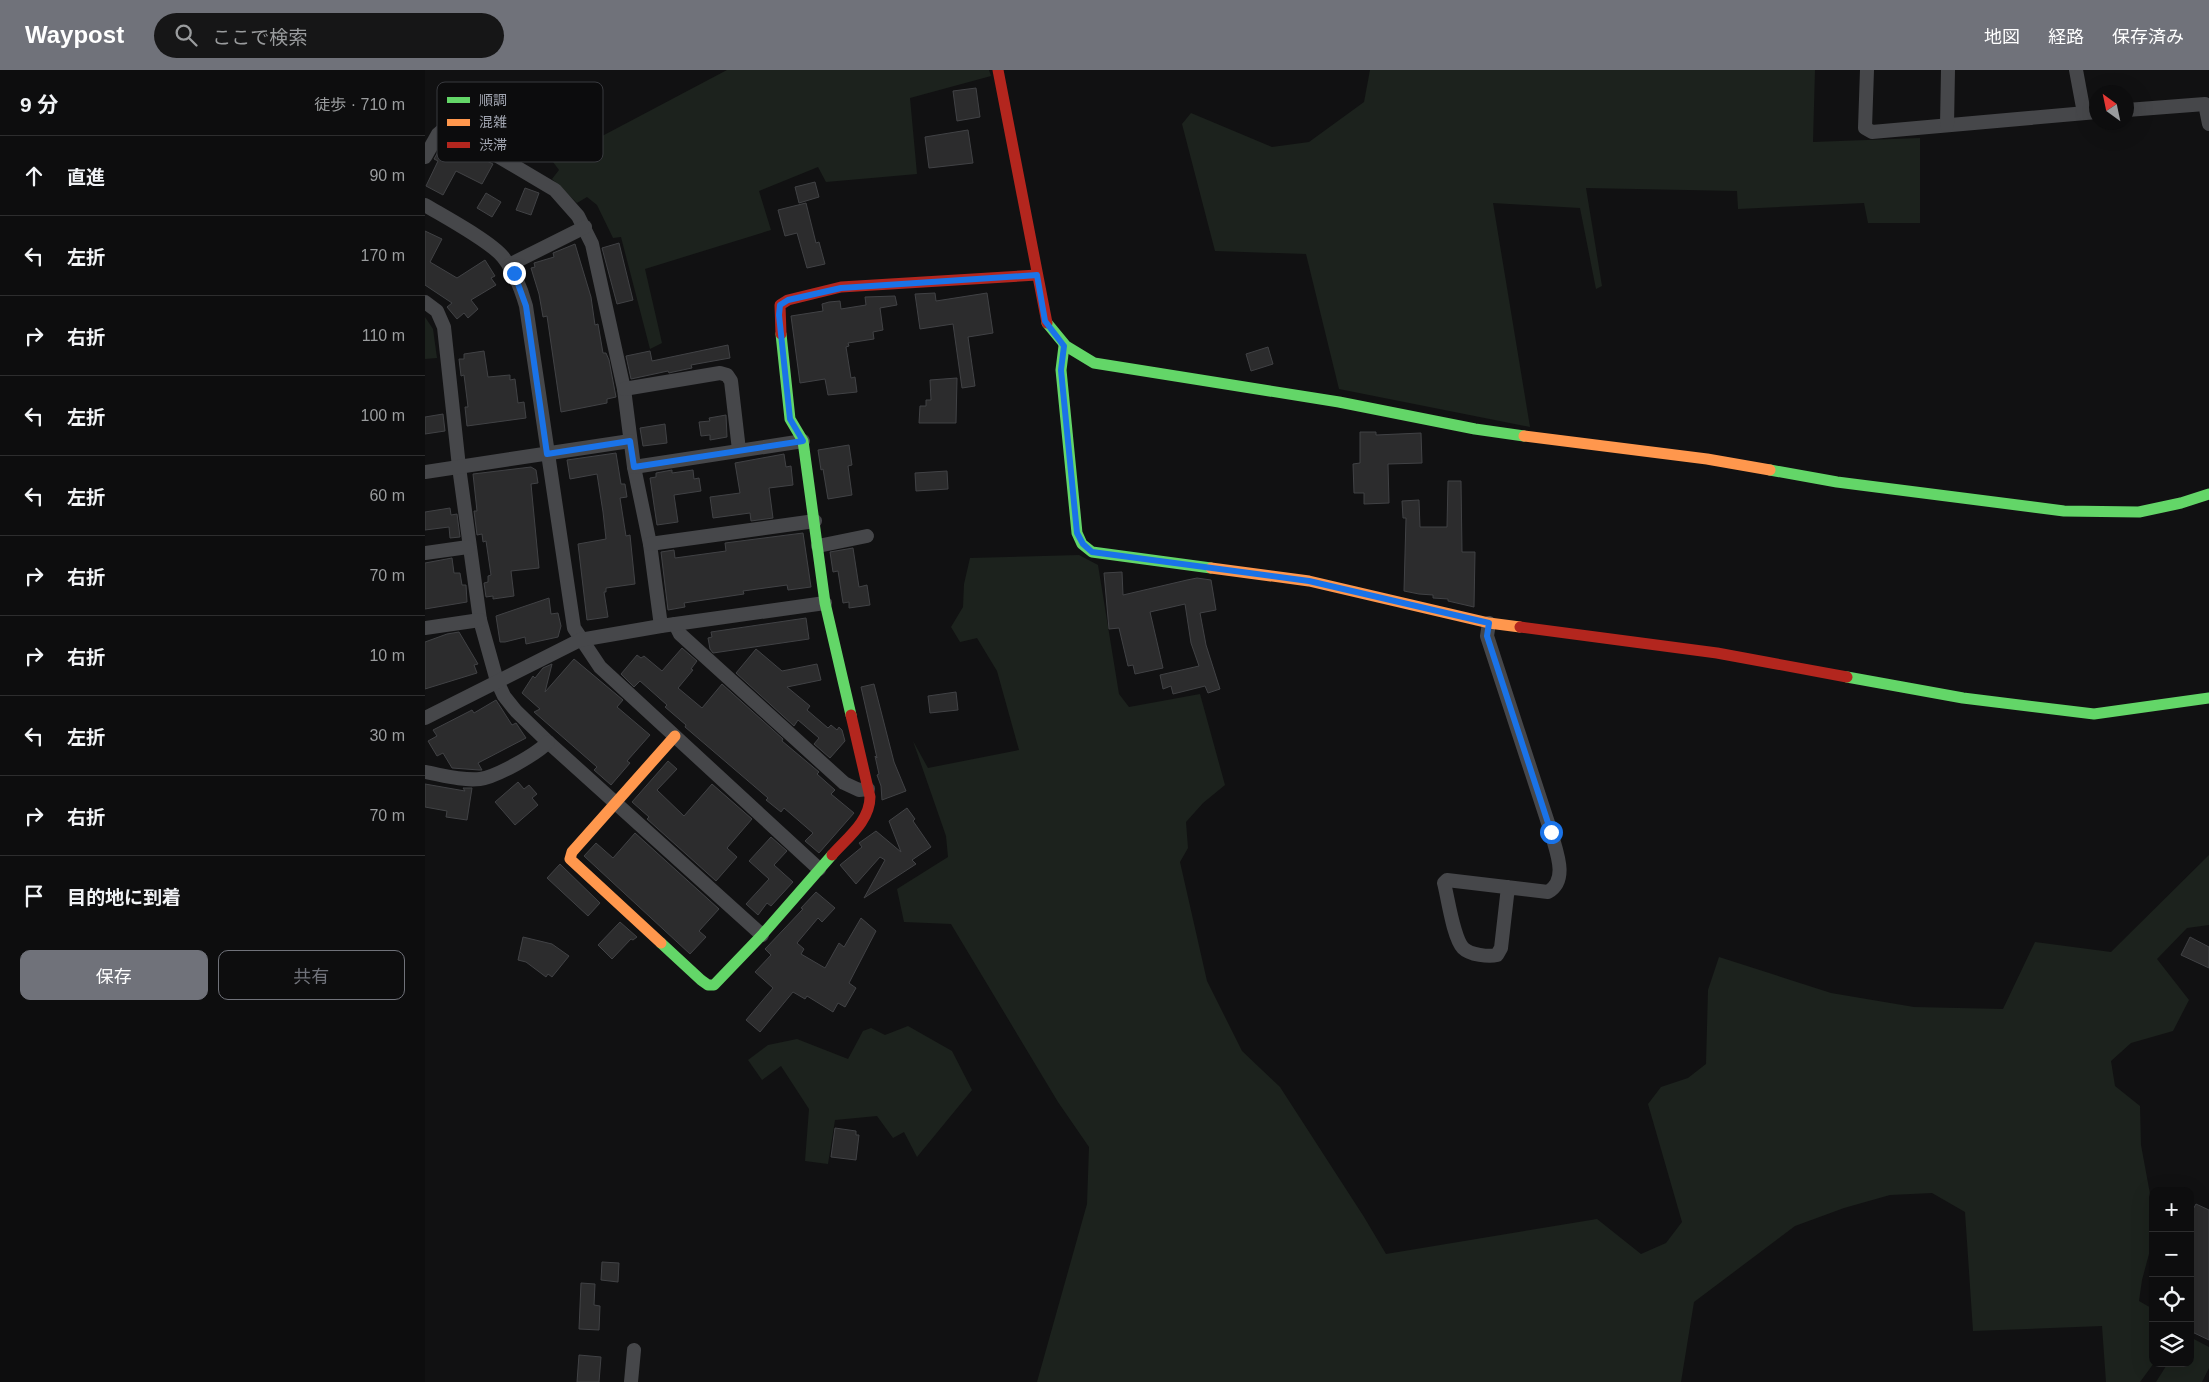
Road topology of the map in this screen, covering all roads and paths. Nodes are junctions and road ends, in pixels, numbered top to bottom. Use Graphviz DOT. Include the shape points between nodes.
graph roads {
  1 [pos="998,70"];
  2 [pos="1867,70"];
  3 [pos="1948,70"];
  4 [pos="2077,70"];
  5 [pos="2089,109"];
  6 [pos="2134,109"];
  7 [pos="2089,112"];
  8 [pos="2209,124"];
  9 [pos="1947,125"];
  10 [pos="437,136"];
  11 [pos="425,157"];
  12 [pos="508,162"];
  13 [pos="425,205"];
  14 [pos="585,227"];
  15 [pos="509,264"];
  16 [pos="1037,275"];
  17 [pos="425,302"];
  18 [pos="1064,346"];
  19 [pos="624,389"];
  20 [pos="630,441"];
  21 [pos="803,441"];
  22 [pos="739,450"];
  23 [pos="547,454"];
  24 [pos="459,467"];
  25 [pos="634,467"];
  26 [pos="425,472"];
  27 [pos="2209,494"];
  28 [pos="815,521"];
  29 [pos="867,536"];
  30 [pos="650,544"];
  31 [pos="468,546"];
  32 [pos="818,546"];
  33 [pos="425,553"];
  34 [pos="825,603"];
  35 [pos="480,620"];
  36 [pos="1489,623"];
  37 [pos="668,625"];
  38 [pos="425,628"];
  39 [pos="580,640"];
  40 [pos="497,681"];
  41 [pos="2209,698"];
  42 [pos="425,718"];
  43 [pos="675,736"];
  44 [pos="548,742"];
  45 [pos="425,772"];
  46 [pos="868,789"];
  47 [pos="615,801"];
  48 [pos="819,869"];
  49 [pos="1508,887"];
  50 [pos="762,935"];
  51 [pos="634,1350"];
  52 [pos="631,1382"];
  1 -- 16 [label="street"];
  2 -- 9 [label="street" via="1865,128 1871,132"];
  3 -- 9 [label="street"];
  4 -- 5 [label="street"];
  6 -- 8 [label="street" via="2205,104"];
  7 -- 9 [label="street"];
  10 -- 11 [label="street"];
  12 -- 14 [label="street" via="555,190"];
  13 -- 15 [label="street" via="496,249"];
  14 -- 15 [label="street"];
  14 -- 19 [label="street" via="592,244"];
  15 -- 23 [label="street" via="526,306"];
  16 -- 18 [label="street" via="1045,321"];
  16 -- 21 [label="street" via="841,288 788,300 780,305 790,419"];
  17 -- 24 [label="street" via="437,311 444,327"];
  18 -- 27 [label="street" via="1094,363 1339,402 1475,429 1707,459 1837,482 2001,504 2064,511 2139,512"];
  18 -- 36 [label="street" via="1061,370 1077,533 1092,552 1309,581"];
  19 -- 20 [label="street"];
  19 -- 22 [label="street" via="720,373 727,375 731,381"];
  20 -- 23 [label="street"];
  20 -- 25 [label="street"];
  21 -- 22 [label="street"];
  21 -- 28 [label="street"];
  22 -- 25 [label="street"];
  23 -- 24 [label="street"];
  23 -- 39 [label="street" via="574,628"];
  24 -- 26 [label="street"];
  24 -- 31 [label="street"];
  25 -- 30 [label="street"];
  28 -- 30 [label="street"];
  28 -- 32 [label="street"];
  29 -- 32 [label="street"];
  30 -- 37 [label="street"];
  31 -- 33 [label="street"];
  31 -- 35 [label="street"];
  32 -- 34 [label="street"];
  34 -- 37 [label="street"];
  34 -- 46 [label="street"];
  35 -- 38 [label="street"];
  35 -- 40 [label="street"];
  36 -- 41 [label="street" via="1717,653 1953,697 2071,712 2107,713"];
  36 -- 49 [label="street" via="1487,636 1559,861 1557,885 1548,892"];
  37 -- 39 [label="street"];
  37 -- 46 [label="street" via="844,783 859,790"];
  39 -- 40 [label="street"];
  39 -- 43 [label="street" via="600,666"];
  40 -- 42 [label="street"];
  40 -- 44 [label="street" via="516,711"];
  43 -- 47 [label="street"];
  43 -- 48 [label="street"];
  44 -- 45 [label="street" via="537,752 489,777 469,779"];
  44 -- 47 [label="street"];
  46 -- 48 [label="street" via="870,806 866,817"];
  47 -- 50 [label="street"];
  47 -- 50 [label="street" via="571,852 570,859 701,980 708,985 718,982"];
  48 -- 50 [label="street"];
  49 -- 49 [label="street" via="1501,948 1497,955 1463,948 1457,938 1444,883 1447,880"];
  51 -- 52 [label="street"];
}
